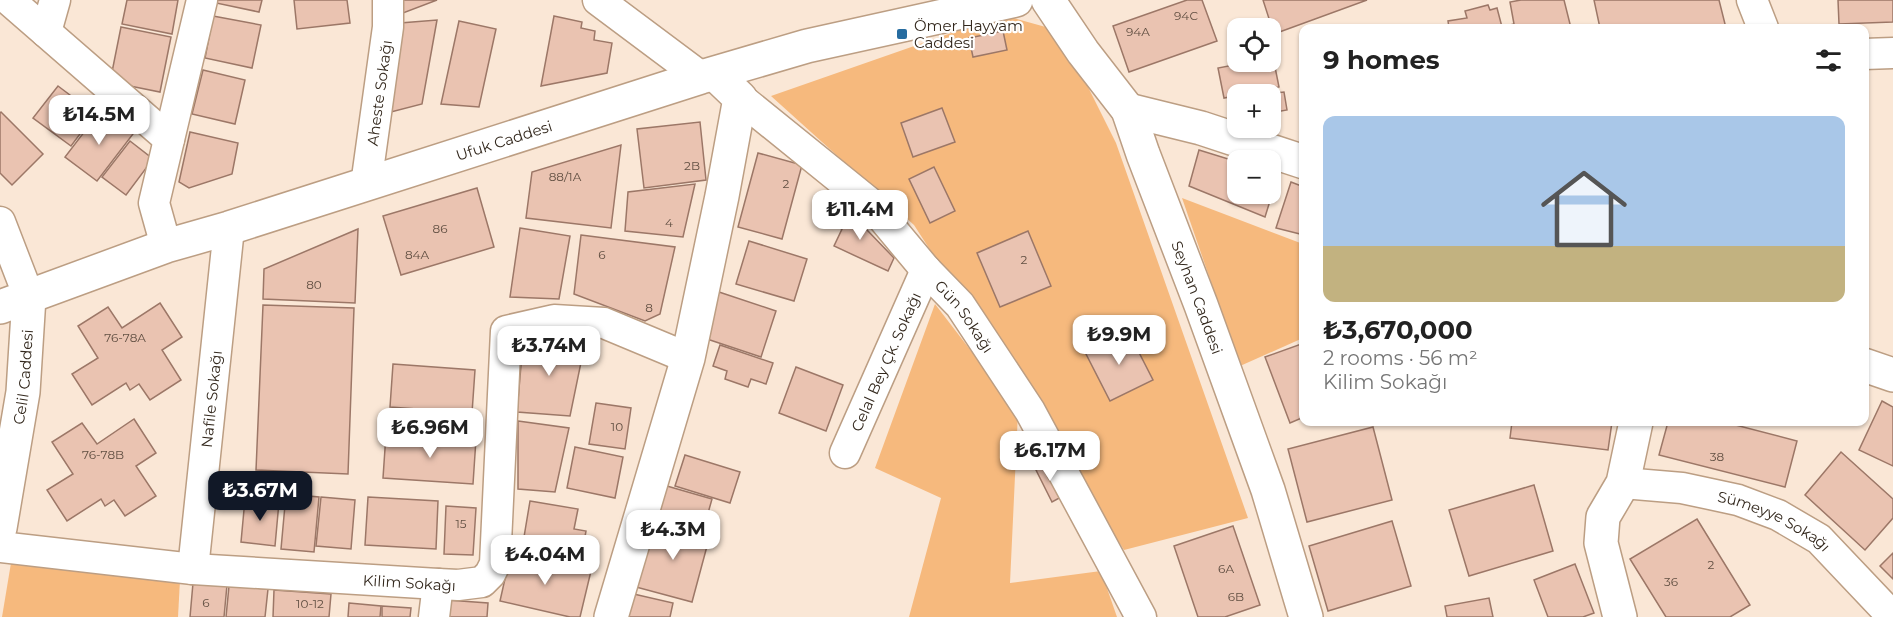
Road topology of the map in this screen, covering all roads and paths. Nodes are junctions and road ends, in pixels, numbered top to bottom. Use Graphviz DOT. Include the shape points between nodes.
graph roads {
  1 [pos="9,0"];
  2 [pos="55,0"];
  3 [pos="202,0"];
  4 [pos="388,0"];
  5 [pos="598,0"];
  6 [pos="1016,0"];
  7 [pos="1048,0"];
  8 [pos="1752,0"];
  9 [pos="1761,24"];
  10 [pos="46,32"];
  11 [pos="1893,53"];
  12 [pos="1869,54"];
  13 [pos="708,75"];
  14 [pos="740,99"];
  15 [pos="1128,110"];
  16 [pos="169,139"];
  17 [pos="1299,160"];
  18 [pos="366,184"];
  19 [pos="0,222"];
  20 [pos="229,228"];
  21 [pos="166,246"];
  22 [pos="926,270"];
  23 [pos="14,302"];
  24 [pos="687,358"];
  25 [pos="1869,367"];
  26 [pos="1893,375"];
  27 [pos="1635,426"];
  28 [pos="845,453"];
  29 [pos="1623,483"];
  30 [pos="0,528"];
  31 [pos="0,547"];
  32 [pos="193,569"];
  33 [pos="438,584"];
  34 [pos="434,617"];
  35 [pos="612,617"];
  36 [pos="1141,617"];
  37 [pos="1306,617"];
  38 [pos="1620,617"];
  39 [pos="1893,617"];
  1 -- 10 [label="street"];
  2 -- 10 [label="street"];
  3 -- 16 [label="street"];
  4 -- 18 [label="street, Aheste Sokağı" via="388,27"];
  5 -- 13 [label="street"];
  6 -- 13 [label="street, Ufuk Caddesi" via="807,46"];
  7 -- 15 [label="street, Seyhan Caddesi"];
  8 -- 9 [label="street"];
  10 -- 16 [label="street"];
  11 -- 12 [label="street"];
  13 -- 14 [label="street, Gün Sokağı"];
  13 -- 18 [label="street, Ufuk Caddesi"];
  14 -- 22 [label="street, Gün Sokağı" via="871,204"];
  14 -- 24 [label="street"];
  15 -- 17 [label="street" via="1201,128"];
  15 -- 37 [label="street, Seyhan Caddesi" via="1268,490"];
  16 -- 21 [label="street" via="154,204"];
  18 -- 20 [label="street, Ufuk Caddesi"];
  19 -- 23 [label="street"];
  20 -- 21 [label="street, Ufuk Caddesi"];
  20 -- 32 [label="street, Nafile Sokağı"];
  21 -- 23 [label="street, Ufuk Caddesi"];
  22 -- 28 [label="street, Celal Bey Çk. Sokağı"];
  22 -- 36 [label="street, Gün Sokağı" via="960,305 1030,411"];
  23 -- 30 [label="street, Celil Caddesi" via="23,392"];
  24 -- 33 [label="street, Kilim Sokağı" via="604,323 554,320 506,331 495,564 483,582"];
  24 -- 35 [label="street"];
  25 -- 26 [label="street"];
  27 -- 29 [label="street"];
  29 -- 38 [label="street" via="1603,517 1601,543"];
  29 -- 39 [label="street, Sümeyye Sokağı" via="1738,500 1778,515 1819,539"];
  31 -- 32 [label="street, Kilim Sokağı"];
  32 -- 33 [label="street, Kilim Sokağı"];
  33 -- 34 [label="street"];
}
